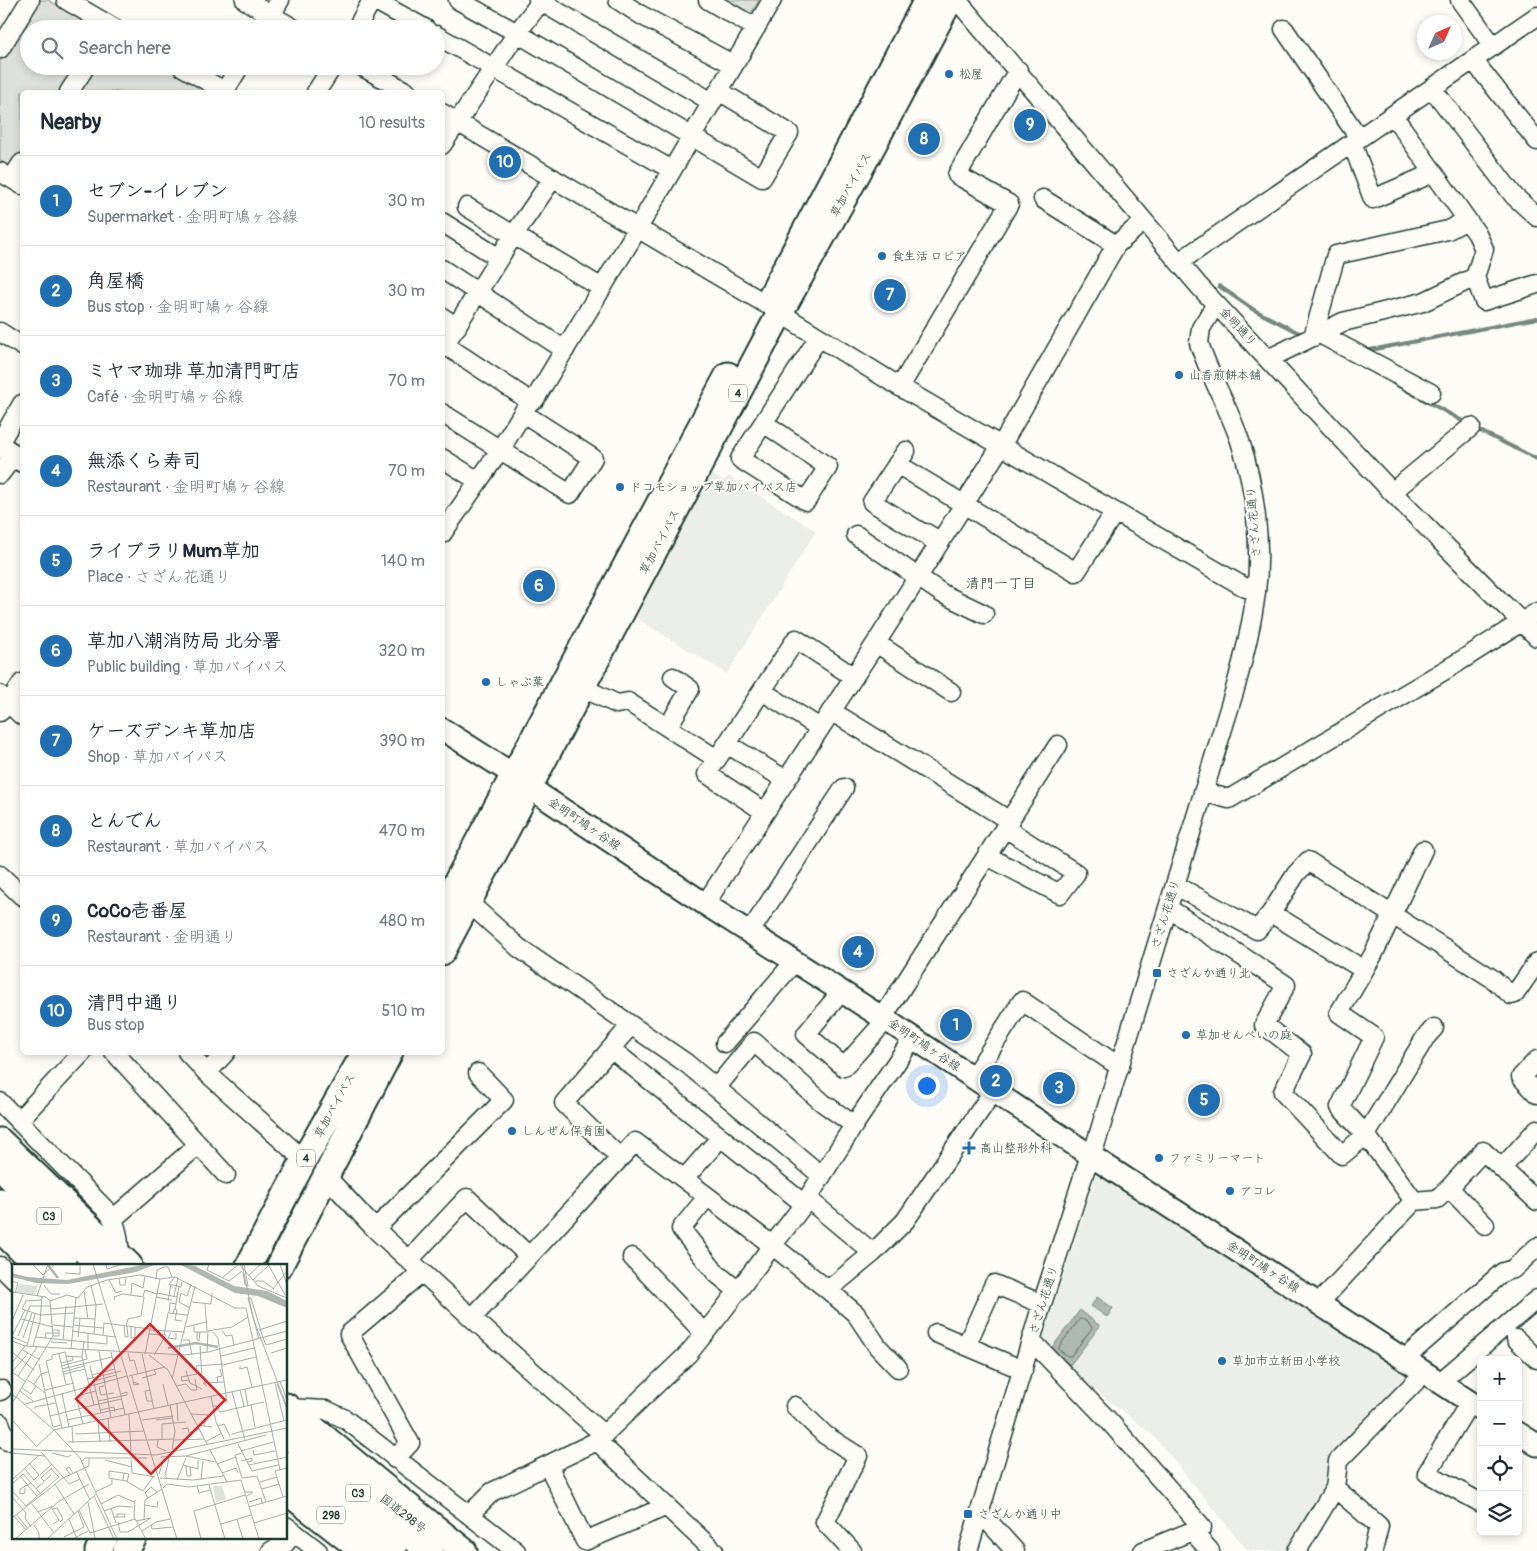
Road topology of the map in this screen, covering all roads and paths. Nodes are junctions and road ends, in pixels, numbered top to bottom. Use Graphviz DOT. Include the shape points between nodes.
graph roads {
  1 [pos="66,0"];
  2 [pos="245,0"];
  3 [pos="280,0"];
  4 [pos="373,0"];
  5 [pos="458,0"];
  6 [pos="540,0"];
  7 [pos="618,0"];
  8 [pos="708,0"];
  9 [pos="772,0"];
  10 [pos="927,0"];
  11 [pos="950,0"];
  12 [pos="957,0"];
  13 [pos="1460,0"];
  14 [pos="29,1"];
  15 [pos="646,7"];
  16 [pos="1537,16"];
  17 [pos="99,20"];
  18 [pos="265,20"];
  19 [pos="268,20"];
  20 [pos="361,20"];
  21 [pos="410,20"];
  22 [pos="756,28"];
  23 [pos="1284,29"];
  24 [pos="516,33"];
  25 [pos="3,38"];
  26 [pos="445,40"];
  27 [pos="1493,46"];
  28 [pos="1473,60"];
  29 [pos="734,65"];
  30 [pos="494,67"];
  31 [pos="1018,70"];
  32 [pos="80,75"];
  33 [pos="195,75"];
  34 [pos="234,75"];
  35 [pos="327,75"];
  36 [pos="377,75"];
  37 [pos="1432,88"];
  38 [pos="69,90"];
  39 [pos="221,90"];
  40 [pos="225,90"];
  41 [pos="317,90"];
  42 [pos="403,90"];
  43 [pos="715,96"];
  44 [pos="1393,115"];
  45 [pos="450,117"];
  46 [pos="445,134"];
  47 [pos="691,137"];
  48 [pos="1356,141"];
  49 [pos="1537,142"];
  50 [pos="20,166"];
  51 [pos="672,170"];
  52 [pos="1433,173"];
  53 [pos="12,178"];
  54 [pos="553,178"];
  55 [pos="1043,199"];
  56 [pos="467,207"];
  57 [pos="1537,217"];
  58 [pos="1467,220"];
  59 [pos="1144,221"];
  60 [pos="445,224"];
  61 [pos="638,228"];
  62 [pos="513,236"];
  63 [pos="1116,245"];
  64 [pos="499,258"];
  65 [pos="1179,262"];
  66 [pos="445,271"];
  67 [pos="1475,277"];
  68 [pos="1537,284"];
  69 [pos="602,288"];
  70 [pos="478,293"];
  71 [pos="1216,304"];
  72 [pos="773,309"];
  73 [pos="450,322"];
  74 [pos="0,332"];
  75 [pos="1316,336"];
  76 [pos="819,337"];
  77 [pos="445,343"];
  78 [pos="20,345"];
  79 [pos="445,348"];
  80 [pos="565,350"];
  81 [pos="1268,359"];
  82 [pos="900,387"];
  83 [pos="1431,393"];
  84 [pos="527,407"];
  85 [pos="20,411"];
  86 [pos="445,415"];
  87 [pos="764,423"];
  88 [pos="1471,427"];
  89 [pos="1001,446"];
  90 [pos="500,450"];
  91 [pos="9,451"];
  92 [pos="445,460"];
  93 [pos="0,474"];
  94 [pos="478,481"];
  95 [pos="1392,492"];
  96 [pos="964,505"];
  97 [pos="1115,512"];
  98 [pos="448,514"];
  99 [pos="856,535"];
  100 [pos="939,544"];
  101 [pos="917,576"];
  102 [pos="1256,591"];
  103 [pos="1537,612"];
  104 [pos="984,614"];
  105 [pos="1522,622"];
  106 [pos="1537,637"];
  107 [pos="876,643"];
  108 [pos="854,677"];
  109 [pos="673,678"];
  110 [pos="20,685"];
  111 [pos="583,688"];
  112 [pos="762,692"];
  113 [pos="951,692"];
  114 [pos="3,703"];
  115 [pos="831,711"];
  116 [pos="20,715"];
  117 [pos="668,727"];
  118 [pos="820,728"];
  119 [pos="445,731"];
  120 [pos="727,744"];
  121 [pos="1058,745"];
  122 [pos="717,759"];
  123 [pos="786,780"];
  124 [pos="522,781"];
  125 [pos="844,788"];
  126 [pos="1203,792"];
  127 [pos="765,812"];
  128 [pos="1008,824"];
  129 [pos="1423,850"];
  130 [pos="987,856"];
  131 [pos="0,875"];
  132 [pos="1175,885"];
  133 [pos="20,894"];
  134 [pos="445,904"];
  135 [pos="705,904"];
  136 [pos="467,905"];
  137 [pos="1168,908"];
  138 [pos="1271,913"];
  139 [pos="1392,915"];
  140 [pos="750,932"];
  141 [pos="445,946"];
  142 [pos="795,961"];
  143 [pos="1537,962"];
  144 [pos="1364,970"];
  145 [pos="842,991"];
  146 [pos="884,1018"];
  147 [pos="631,1025"];
  148 [pos="1434,1028"];
  149 [pos="913,1038"];
  150 [pos="724,1043"];
  151 [pos="611,1049"];
  152 [pos="80,1055"];
  153 [pos="117,1055"];
  154 [pos="190,1055"];
  155 [pos="223,1055"];
  156 [pos="363,1055"];
  157 [pos="388,1055"];
  158 [pos="1537,1060"];
  159 [pos="1120,1067"];
  160 [pos="207,1073"];
  161 [pos="478,1074"];
  162 [pos="973,1077"];
  163 [pos="716,1088"];
  164 [pos="994,1090"];
  165 [pos="1537,1094"];
  166 [pos="0,1102"];
  167 [pos="18,1121"];
  168 [pos="854,1125"];
  169 [pos="1537,1129"];
  170 [pos="1366,1135"];
  171 [pos="721,1137"];
  172 [pos="0,1141"];
  173 [pos="198,1145"];
  174 [pos="0,1151"];
  175 [pos="1090,1155"];
  176 [pos="620,1158"];
  177 [pos="304,1160"];
  178 [pos="0,1167"];
  179 [pos="1502,1168"];
  180 [pos="325,1175"];
  181 [pos="226,1176"];
  182 [pos="822,1176"];
  183 [pos="684,1179"];
  184 [pos="1449,1188"];
  185 [pos="707,1196"];
  186 [pos="0,1201"];
  187 [pos="806,1201"];
  188 [pos="1414,1201"];
  189 [pos="1537,1201"];
  190 [pos="0,1216"];
  191 [pos="113,1219"];
  192 [pos="1485,1225"];
  193 [pos="0,1229"];
  194 [pos="375,1229"];
  195 [pos="772,1245"];
  196 [pos="1537,1247"];
  197 [pos="873,1253"];
  198 [pos="529,1256"];
  199 [pos="632,1257"];
  200 [pos="409,1260"];
  201 [pos="115,1263"];
  202 [pos="35,1264"];
  203 [pos="49,1264"];
  204 [pos="63,1264"];
  205 [pos="249,1264"];
  206 [pos="280,1264"];
  207 [pos="0,1266"];
  208 [pos="422,1272"];
  209 [pos="12,1278"];
  210 [pos="828,1290"];
  211 [pos="738,1291"];
  212 [pos="1537,1298"];
  213 [pos="1319,1303"];
  214 [pos="1042,1304"];
  215 [pos="472,1318"];
  216 [pos="704,1333"];
  217 [pos="936,1334"];
  218 [pos="1516,1338"];
  219 [pos="1031,1340"];
  220 [pos="966,1346"];
  221 [pos="1411,1353"];
  222 [pos="1537,1358"];
  223 [pos="898,1368"];
  224 [pos="1023,1370"];
  225 [pos="1433,1378"];
  226 [pos="795,1406"];
  227 [pos="1476,1406"];
  228 [pos="288,1407"];
  229 [pos="288,1408"];
  230 [pos="0,1423"];
  231 [pos="297,1436"];
  232 [pos="1522,1436"];
  233 [pos="601,1438"];
  234 [pos="12,1439"];
  235 [pos="1537,1445"];
  236 [pos="395,1459"];
  237 [pos="548,1465"];
  238 [pos="288,1466"];
  239 [pos="288,1480"];
  240 [pos="1335,1488"];
  241 [pos="288,1493"];
  242 [pos="1477,1501"];
  243 [pos="667,1506"];
  244 [pos="469,1515"];
  245 [pos="978,1516"];
  246 [pos="290,1529"];
  247 [pos="1192,1530"];
  248 [pos="104,1538"];
  249 [pos="133,1538"];
  250 [pos="287,1538"];
  251 [pos="1149,1550"];
  252 [pos="98,1551"];
  253 [pos="126,1551"];
  254 [pos="271,1551"];
  255 [pos="318,1551"];
  256 [pos="363,1551"];
  257 [pos="375,1551"];
  258 [pos="394,1551"];
  259 [pos="430,1551"];
  260 [pos="451,1551"];
  261 [pos="464,1551"];
  262 [pos="516,1551"];
  263 [pos="714,1551"];
  264 [pos="852,1551"];
  265 [pos="968,1551"];
  266 [pos="1015,1551"];
  267 [pos="1210,1551"];
  268 [pos="1297,1551"];
  269 [pos="1373,1551"];
  1 -- 17 [label="street"];
  2 -- 18 [label="street"];
  3 -- 19 [label="street"];
  4 -- 20 [label="street"];
  4 -- 21 [label="street"];
  5 -- 24 [label="street"];
  6 -- 24 [label="street"];
  6 -- 43 [label="street"];
  7 -- 15 [label="street"];
  8 -- 22 [label="street"];
  9 -- 22 [label="street"];
  10 -- 72 [label="highway, 草加バイパス / 4"];
  11 -- 72 [label="highway, 草加バイパス / 4" via="870,151"];
  12 -- 31 [label="street, 金明通り"];
  13 -- 27 [label="street"];
  14 -- 25 [label="street"];
  15 -- 29 [label="street"];
  16 -- 27 [label="street"];
  22 -- 29 [label="street"];
  23 -- 48 [label="street"];
  24 -- 30 [label="street"];
  24 -- 47 [label="street"];
  26 -- 30 [label="street"];
  27 -- 28 [label="street"];
  28 -- 37 [label="street"];
  28 -- 49 [label="street"];
  29 -- 43 [label="street"];
  30 -- 45 [label="street"];
  30 -- 51 [label="street"];
  31 -- 59 [label="street, 金明通り"];
  31 -- 82 [label="street" via="957,175 1009,204"];
  32 -- 38 [label="street"];
  33 -- 39 [label="street"];
  34 -- 40 [label="street"];
  35 -- 41 [label="street"];
  36 -- 42 [label="street"];
  37 -- 44 [label="street"];
  37 -- 57 [label="street" via="1514,196"];
  43 -- 47 [label="street"];
  43 -- 47 [label="street" via="789,133 762,178"];
  44 -- 48 [label="street"];
  44 -- 52 [label="street"];
  45 -- 46 [label="street"];
  45 -- 54 [label="street"];
  47 -- 51 [label="street"];
  48 -- 52 [label="street" via="1373,199"];
  48 -- 65 [label="street"];
  50 -- 53 [label="street"];
  51 -- 61 [label="street"];
  52 -- 58 [label="street"];
  54 -- 61 [label="street"];
  54 -- 62 [label="street"];
  55 -- 63 [label="street"];
  56 -- 62 [label="street"];
  58 -- 67 [label="street" via="1484,249"];
  58 -- 75 [label="street" via="1448,230 1336,255"];
  59 -- 63 [label="street"];
  59 -- 65 [label="street, 金明通り"];
  60 -- 64 [label="street"];
  61 -- 69 [label="street"];
  61 -- 72 [label="street"];
  62 -- 64 [label="street"];
  62 -- 69 [label="street"];
  63 -- 89 [label="street"];
  64 -- 70 [label="street"];
  65 -- 71 [label="street, 金明通り"];
  66 -- 70 [label="street"];
  67 -- 68 [label="street" via="1484,301"];
  67 -- 75 [label="street" via="1423,302 1343,322"];
  69 -- 80 [label="street"];
  70 -- 73 [label="street"];
  70 -- 80 [label="street"];
  71 -- 81 [label="street, 金明通り"];
  71 -- 102 [label="street, さざん花通り" via="1201,328 1199,343 1247,463 1257,538"];
  72 -- 76 [label="street"];
  72 -- 111 [label="highway, 草加バイパス / 4"];
  72 -- 124 [label="highway, 草加バイパス / 4"];
  73 -- 77 [label="street"];
  74 -- 78 [label="street"];
  75 -- 81 [label="street"];
  75 -- 83 [label="street"];
  76 -- 82 [label="street"];
  76 -- 87 [label="street"];
  79 -- 84 [label="street"];
  80 -- 84 [label="street"];
  81 -- 95 [label="street, 金明通り"];
  82 -- 89 [label="street"];
  84 -- 90 [label="street"];
  84 -- 90 [label="street" via="593,458 570,494"];
  85 -- 91 [label="street"];
  86 -- 90 [label="street"];
  87 -- 87 [label="street" via="740,459 806,501 828,467"];
  88 -- 95 [label="street"];
  89 -- 96 [label="street"];
  89 -- 97 [label="street"];
  90 -- 94 [label="street"];
  91 -- 93 [label="street"];
  92 -- 94 [label="street"];
  94 -- 98 [label="street"];
  95 -- 105 [label="street, 金明通り"];
  96 -- 97 [label="street" via="1076,572"];
  96 -- 100 [label="street"];
  96 -- 100 [label="street" via="902,458 872,502 929,534"];
  97 -- 102 [label="street"];
  99 -- 101 [label="street"];
  100 -- 101 [label="street"];
  101 -- 104 [label="street" via="943,594"];
  101 -- 107 [label="street"];
  102 -- 126 [label="street, さざん花通り" via="1244,658"];
  103 -- 105 [label="street"];
  105 -- 106 [label="street, 金明通り"];
  105 -- 126 [label="street" via="1229,800"];
  107 -- 108 [label="street"];
  107 -- 113 [label="street"];
  108 -- 112 [label="street" via="796,639"];
  108 -- 115 [label="street"];
  109 -- 117 [label="street" via="690,689"];
  110 -- 114 [label="street"];
  111 -- 117 [label="street" via="617,704 628,702"];
  111 -- 124 [label="highway, 草加バイパス / 4"];
  112 -- 118 [label="street"];
  112 -- 120 [label="street"];
  114 -- 116 [label="street"];
  115 -- 118 [label="street"];
  115 -- 128 [label="street"];
  117 -- 122 [label="street"];
  118 -- 123 [label="street"];
  119 -- 124 [label="main road, 金明町鳩ヶ谷線"];
  120 -- 122 [label="street"];
  120 -- 123 [label="street"];
  121 -- 128 [label="street"];
  122 -- 127 [label="street" via="707,774"];
  123 -- 127 [label="street"];
  124 -- 134 [label="highway, 草加バイパス / 4"];
  124 -- 135 [label="main road, 金明町鳩ヶ谷線"];
  124 -- 136 [label="highway, 草加バイパス / 4"];
  125 -- 140 [label="street"];
  126 -- 132 [label="street, さざん花通り"];
  127 -- 135 [label="street"];
  128 -- 130 [label="street"];
  128 -- 130 [label="street" via="1076,873 1060,894"];
  129 -- 139 [label="street"];
  130 -- 146 [label="street"];
  131 -- 133 [label="street"];
  132 -- 137 [label="street, さざん花通り"];
  132 -- 138 [label="street" via="1257,930"];
  135 -- 140 [label="main road, 金明町鳩ヶ谷線"];
  136 -- 141 [label="highway, 草加バイパス / 4"];
  136 -- 147 [label="street" via="519,948"];
  137 -- 159 [label="street, さざん花通り"];
  137 -- 170 [label="street" via="1286,985 1264,1026 1302,1054 1282,1092 1342,1155"];
  138 -- 139 [label="street" via="1308,861"];
  138 -- 144 [label="street"];
  139 -- 143 [label="street" via="1494,979 1511,995 1515,994"];
  139 -- 144 [label="street"];
  140 -- 142 [label="main road, 金明町鳩ヶ谷線"];
  142 -- 145 [label="main road, 金明町鳩ヶ谷線"];
  142 -- 150 [label="street"];
  144 -- 170 [label="street" via="1339,1013 1374,1037 1340,1107"];
  145 -- 146 [label="main road, 金明町鳩ヶ谷線"];
  145 -- 146 [label="street" via="806,1034 844,1067"];
  146 -- 149 [label="main road, 金明町鳩ヶ谷線"];
  147 -- 151 [label="street"];
  147 -- 163 [label="street"];
  148 -- 170 [label="street"];
  149 -- 162 [label="main road, 金明町鳩ヶ谷線"];
  149 -- 168 [label="street"];
  151 -- 171 [label="street"];
  151 -- 176 [label="street" via="564,1103"];
  152 -- 167 [label="street"];
  153 -- 173 [label="street"];
  154 -- 160 [label="street"];
  155 -- 160 [label="street"];
  156 -- 177 [label="highway, 草加バイパス / 4"];
  157 -- 180 [label="highway, 草加バイパス / 4"];
  158 -- 165 [label="street" via="1521,1078"];
  159 -- 162 [label="street" via="1022,1001"];
  159 -- 175 [label="street, さざん花通り"];
  160 -- 177 [label="street"];
  161 -- 194 [label="street" via="504,1100"];
  162 -- 164 [label="main road, 金明町鳩ヶ谷線"];
  163 -- 168 [label="street" via="754,1042 823,1103"];
  163 -- 182 [label="street"];
  164 -- 175 [label="main road, 金明町鳩ヶ谷線"];
  164 -- 197 [label="street" via="905,1221"];
  166 -- 167 [label="street"];
  167 -- 191 [label="street"];
  168 -- 182 [label="street"];
  169 -- 179 [label="street"];
  170 -- 188 [label="street"];
  171 -- 183 [label="street"];
  171 -- 187 [label="street"];
  172 -- 201 [label="highway"];
  173 -- 181 [label="street"];
  173 -- 191 [label="street"];
  174 -- 201 [label="highway"];
  175 -- 213 [label="main road, 金明町鳩ヶ谷線"];
  175 -- 214 [label="street, さざん花通り"];
  176 -- 183 [label="street" via="635,1142"];
  176 -- 198 [label="street"];
  177 -- 205 [label="highway, 草加バイパス / 4"];
  178 -- 201 [label="highway, C3"];
  179 -- 184 [label="street" via="1483,1151"];
  179 -- 189 [label="street"];
  180 -- 194 [label="street"];
  180 -- 206 [label="highway, 草加バイパス / 4"];
  182 -- 187 [label="street"];
  183 -- 185 [label="street"];
  184 -- 188 [label="street" via="1437,1199"];
  184 -- 192 [label="street"];
  185 -- 195 [label="street"];
  185 -- 211 [label="street" via="681,1229 716,1272"];
  186 -- 204 [label="highway, C3"];
  187 -- 195 [label="street"];
  187 -- 197 [label="street"];
  188 -- 213 [label="street"];
  190 -- 203 [label="highway"];
  191 -- 201 [label="street" via="119,1237"];
  193 -- 202 [label="highway"];
  194 -- 200 [label="street"];
  195 -- 210 [label="street"];
  195 -- 211 [label="street"];
  196 -- 221 [label="street"];
  197 -- 210 [label="street"];
  198 -- 200 [label="street" via="467,1198"];
  198 -- 215 [label="street"];
  199 -- 216 [label="street"];
  200 -- 208 [label="street"];
  207 -- 209 [label="street"];
  208 -- 215 [label="street"];
  208 -- 236 [label="street" via="349,1334 410,1443"];
  210 -- 223 [label="street" via="856,1314 878,1347"];
  211 -- 216 [label="street"];
  212 -- 225 [label="street"];
  213 -- 225 [label="main road, 金明町鳩ヶ谷線"];
  214 -- 219 [label="street, さざん花通り"];
  214 -- 220 [label="street" via="994,1284"];
  215 -- 233 [label="street"];
  216 -- 233 [label="street" via="688,1354"];
  217 -- 220 [label="street"];
  218 -- 222 [label="street"];
  219 -- 224 [label="street, さざん花通り"];
  219 -- 247 [label="street" via="1109,1420 1202,1526"];
  220 -- 224 [label="street"];
  224 -- 245 [label="street, さざん花通り"];
  225 -- 227 [label="main road, 金明町鳩ヶ谷線"];
  225 -- 240 [label="street" via="1338,1461"];
  226 -- 264 [label="street" via="825,1435 858,1456 825,1522"];
  227 -- 242 [label="street" via="1427,1473"];
  228 -- 236 [label="street" via="326,1410 345,1419"];
  229 -- 261 [label="highway"];
  230 -- 234 [label="street" via="7,1441"];
  231 -- 259 [label="highway, C3" via="382,1514"];
  231 -- 260 [label="highway, 国道298号"];
  232 -- 235 [label="main road"];
  233 -- 237 [label="street"];
  233 -- 243 [label="street"];
  236 -- 244 [label="street"];
  237 -- 243 [label="street" via="585,1541"];
  237 -- 244 [label="street" via="492,1492"];
  238 -- 258 [label="highway, C3"];
  239 -- 257 [label="highway, 298"];
  240 -- 268 [label="street"];
  240 -- 269 [label="street" via="1379,1526"];
  241 -- 256 [label="highway, 298"];
  243 -- 263 [label="street"];
  244 -- 262 [label="street"];
  245 -- 265 [label="street, さざん花通り"];
  245 -- 266 [label="street" via="990,1522"];
  246 -- 255 [label="street"];
  247 -- 251 [label="street"];
  247 -- 267 [label="street"];
  248 -- 252 [label="highway"];
  249 -- 253 [label="highway"];
  250 -- 254 [label="street" via="284,1545"];
}
